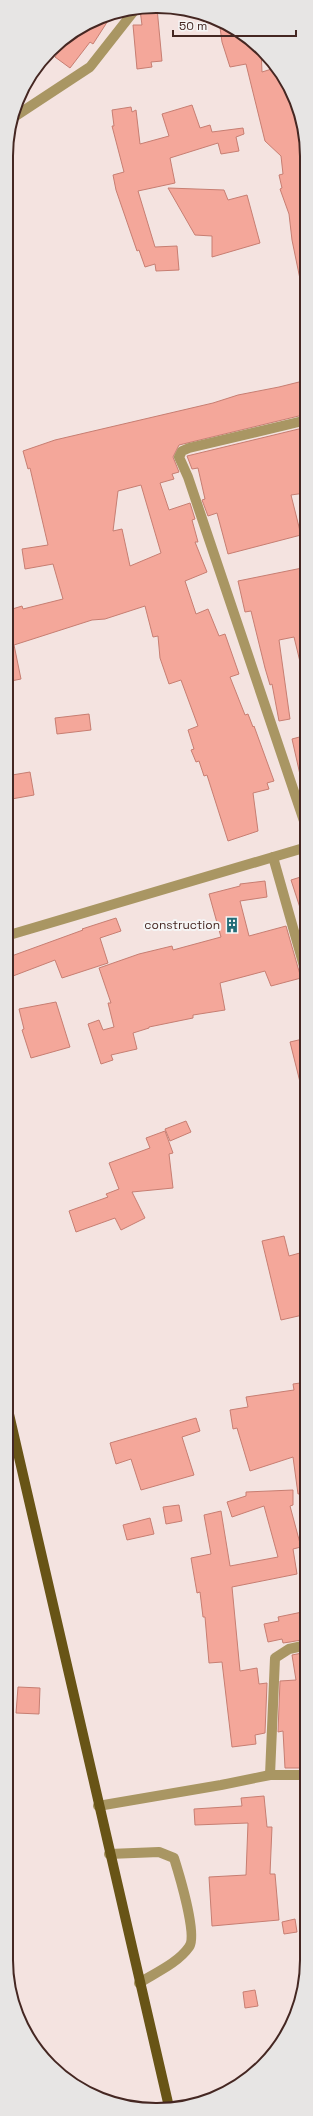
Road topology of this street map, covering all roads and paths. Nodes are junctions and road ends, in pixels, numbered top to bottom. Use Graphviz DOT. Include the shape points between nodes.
graph roads {
  1 [pos="130,16"];
  2 [pos="20,113"];
  3 [pos="300,422"];
  4 [pos="300,809"];
  5 [pos="300,849"];
  6 [pos="273,857"];
  7 [pos="13,934"];
  8 [pos="300,953"];
  9 [pos="13,1432"];
  10 [pos="300,1647"];
  11 [pos="270,1775"];
  12 [pos="300,1775"];
  13 [pos="98,1806"];
  14 [pos="109,1854"];
  15 [pos="139,1983"];
  16 [pos="167,2103"];
  1 -- 2 [label="street" via="90,67"];
  3 -- 4 [label="street" via="189,448 182,451 179,457"];
  5 -- 6 [label="street"];
  6 -- 7 [label="street"];
  6 -- 8 [label="street"];
  9 -- 13 [label="main road"];
  10 -- 11 [label="street" via="275,1658"];
  11 -- 12 [label="street"];
  11 -- 13 [label="street"];
  13 -- 14 [label="main road"];
  14 -- 15 [label="main road"];
  14 -- 15 [label="street" via="159,1852 174,1858 193,1932 190,1946 181,1956"];
  15 -- 16 [label="main road"];
}
